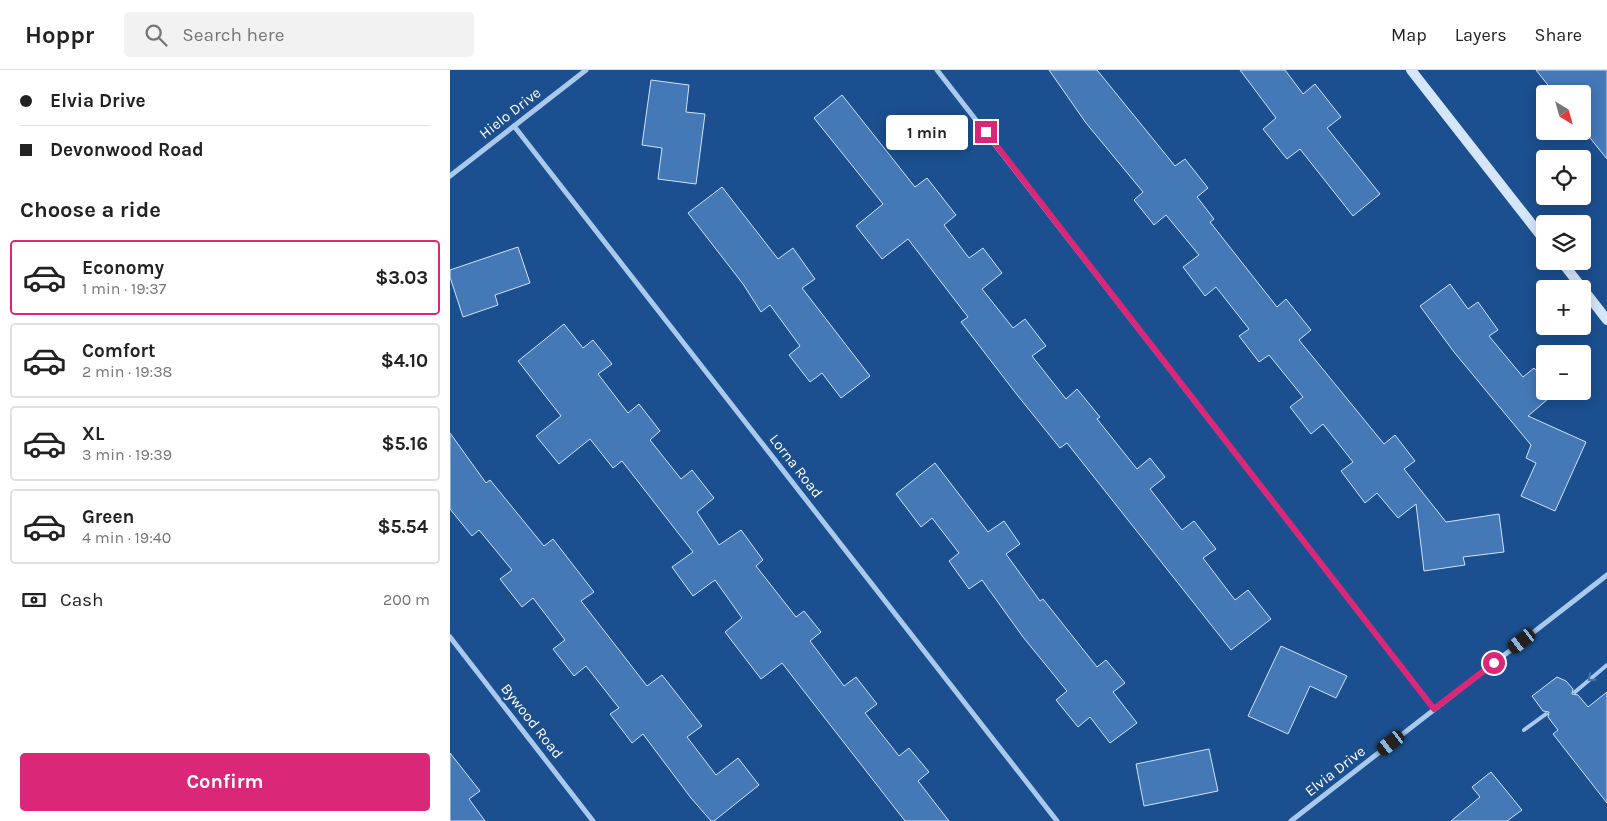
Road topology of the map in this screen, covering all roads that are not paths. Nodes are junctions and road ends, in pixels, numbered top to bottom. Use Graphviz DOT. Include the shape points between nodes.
graph roads {
  1 [pos="586,70"];
  2 [pos="937,70"];
  3 [pos="1412,70"];
  4 [pos="514,126"];
  5 [pos="450,176"];
  6 [pos="1536,229"];
  7 [pos="1568,270"];
  8 [pos="1607,320"];
  9 [pos="1607,575"];
  10 [pos="450,637"];
  11 [pos="1607,665"];
  12 [pos="1575,692"];
  13 [pos="1434,709"];
  14 [pos="1546,714"];
  15 [pos="1524,730"];
  16 [pos="593,821"];
  17 [pos="1057,821"];
  18 [pos="1291,821"];
  1 -- 4 [label="street, Hielo Drive"];
  2 -- 13 [label="street"];
  3 -- 6 [label="street"];
  4 -- 5 [label="street, Hielo Drive"];
  4 -- 17 [label="street, Lorna Road"];
  7 -- 8 [label="street"];
  9 -- 13 [label="street, Elvia Drive"];
  10 -- 16 [label="street, Bywood Road"];
  11 -- 12 [label="lane, one-way"];
  13 -- 18 [label="street, Elvia Drive"];
  14 -- 15 [label="lane"];
}
